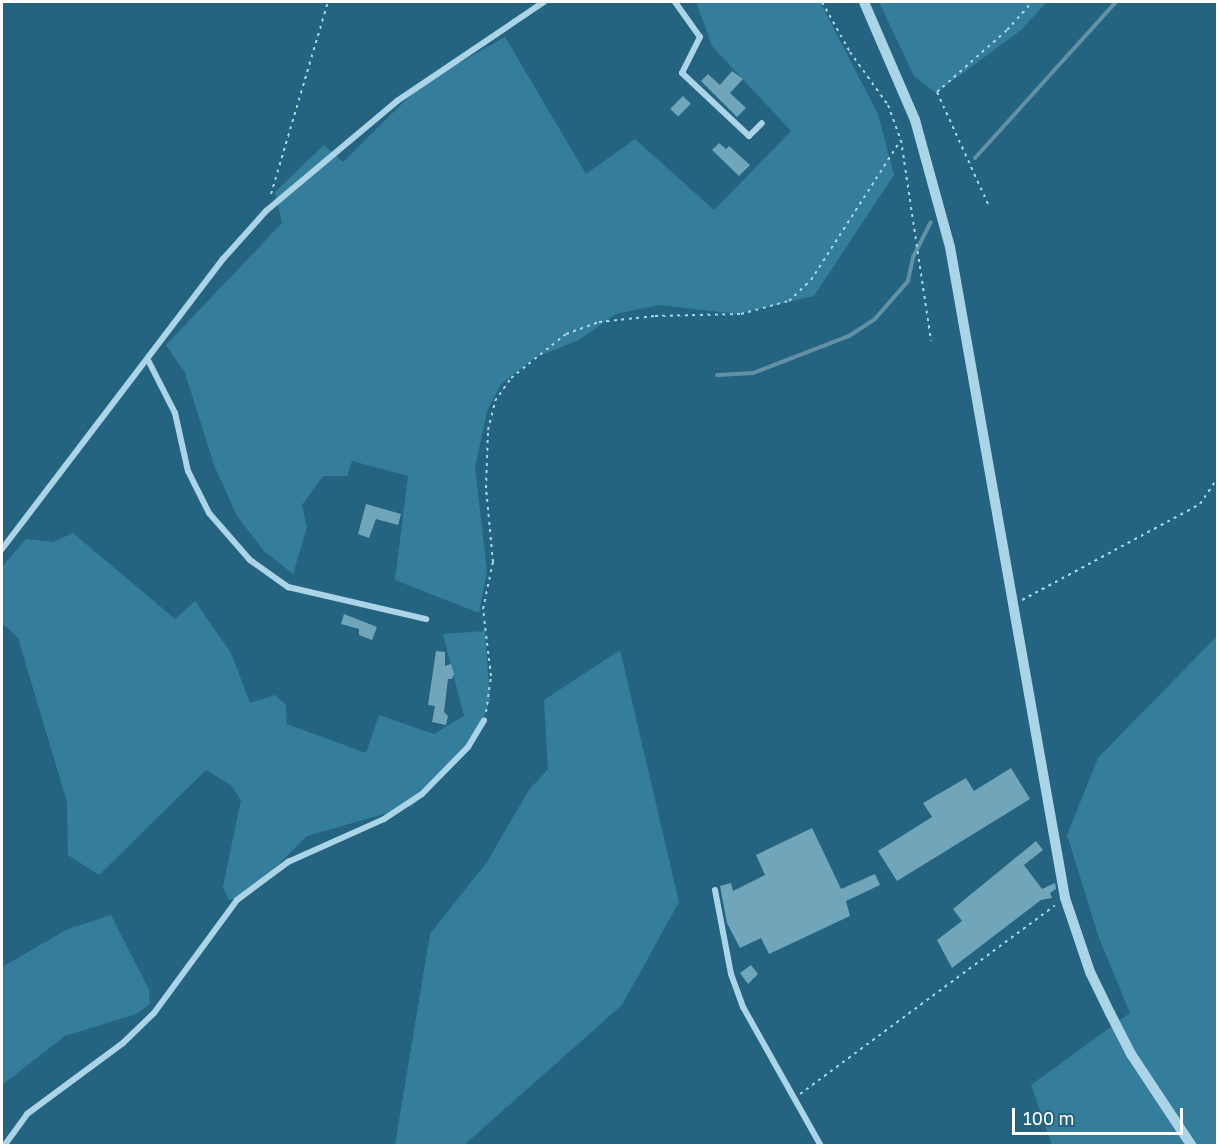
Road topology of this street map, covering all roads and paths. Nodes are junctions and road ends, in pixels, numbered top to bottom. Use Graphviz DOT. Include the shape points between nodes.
graph roads {
  1 [pos="328,2"];
  2 [pos="543,2"];
  3 [pos="675,2"];
  4 [pos="822,2"];
  5 [pos="864,2"];
  6 [pos="1032,2"];
  7 [pos="762,123"];
  8 [pos="901,140"];
  9 [pos="988,204"];
  10 [pos="266,211"];
  11 [pos="931,341"];
  12 [pos="148,360"];
  13 [pos="1218,477"];
  14 [pos="2,549"];
  15 [pos="1012,605"];
  16 [pos="426,619"];
  17 [pos="484,720"];
  18 [pos="715,890"];
  19 [pos="1065,898"];
  20 [pos="795,1098"];
  21 [pos="4,1146"];
  22 [pos="821,1146"];
  23 [pos="1192,1146"];
  1 -- 10 [label="path"];
  2 -- 10 [label="street" via="397,101"];
  3 -- 7 [label="street" via="700,37 682,73 749,136"];
  4 -- 8 [label="path" via="850,52 888,105"];
  5 -- 15 [label="street" via="915,120 950,247"];
  6 -- 9 [label="path" via="1007,30 937,92"];
  8 -- 11 [label="path"];
  8 -- 17 [label="path" via="811,280 789,302 741,314 599,322 566,334 511,378 495,400 488,430 486,488 493,562 483,609 491,676"];
  10 -- 12 [label="street" via="223,259"];
  12 -- 14 [label="street"];
  12 -- 16 [label="street" via="175,413 188,471 209,513 250,560 288,587"];
  13 -- 15 [label="path" via="1200,504"];
  15 -- 19 [label="street"];
  17 -- 21 [label="street" via="468,747 422,794 384,819 288,862 237,900 154,1013 123,1043 27,1114"];
  18 -- 20 [label="street" via="731,974 743,1007"];
  19 -- 20 [label="path"];
  19 -- 23 [label="street" via="1090,972 1110,1013 1131,1054"];
  20 -- 22 [label="street"];
}
